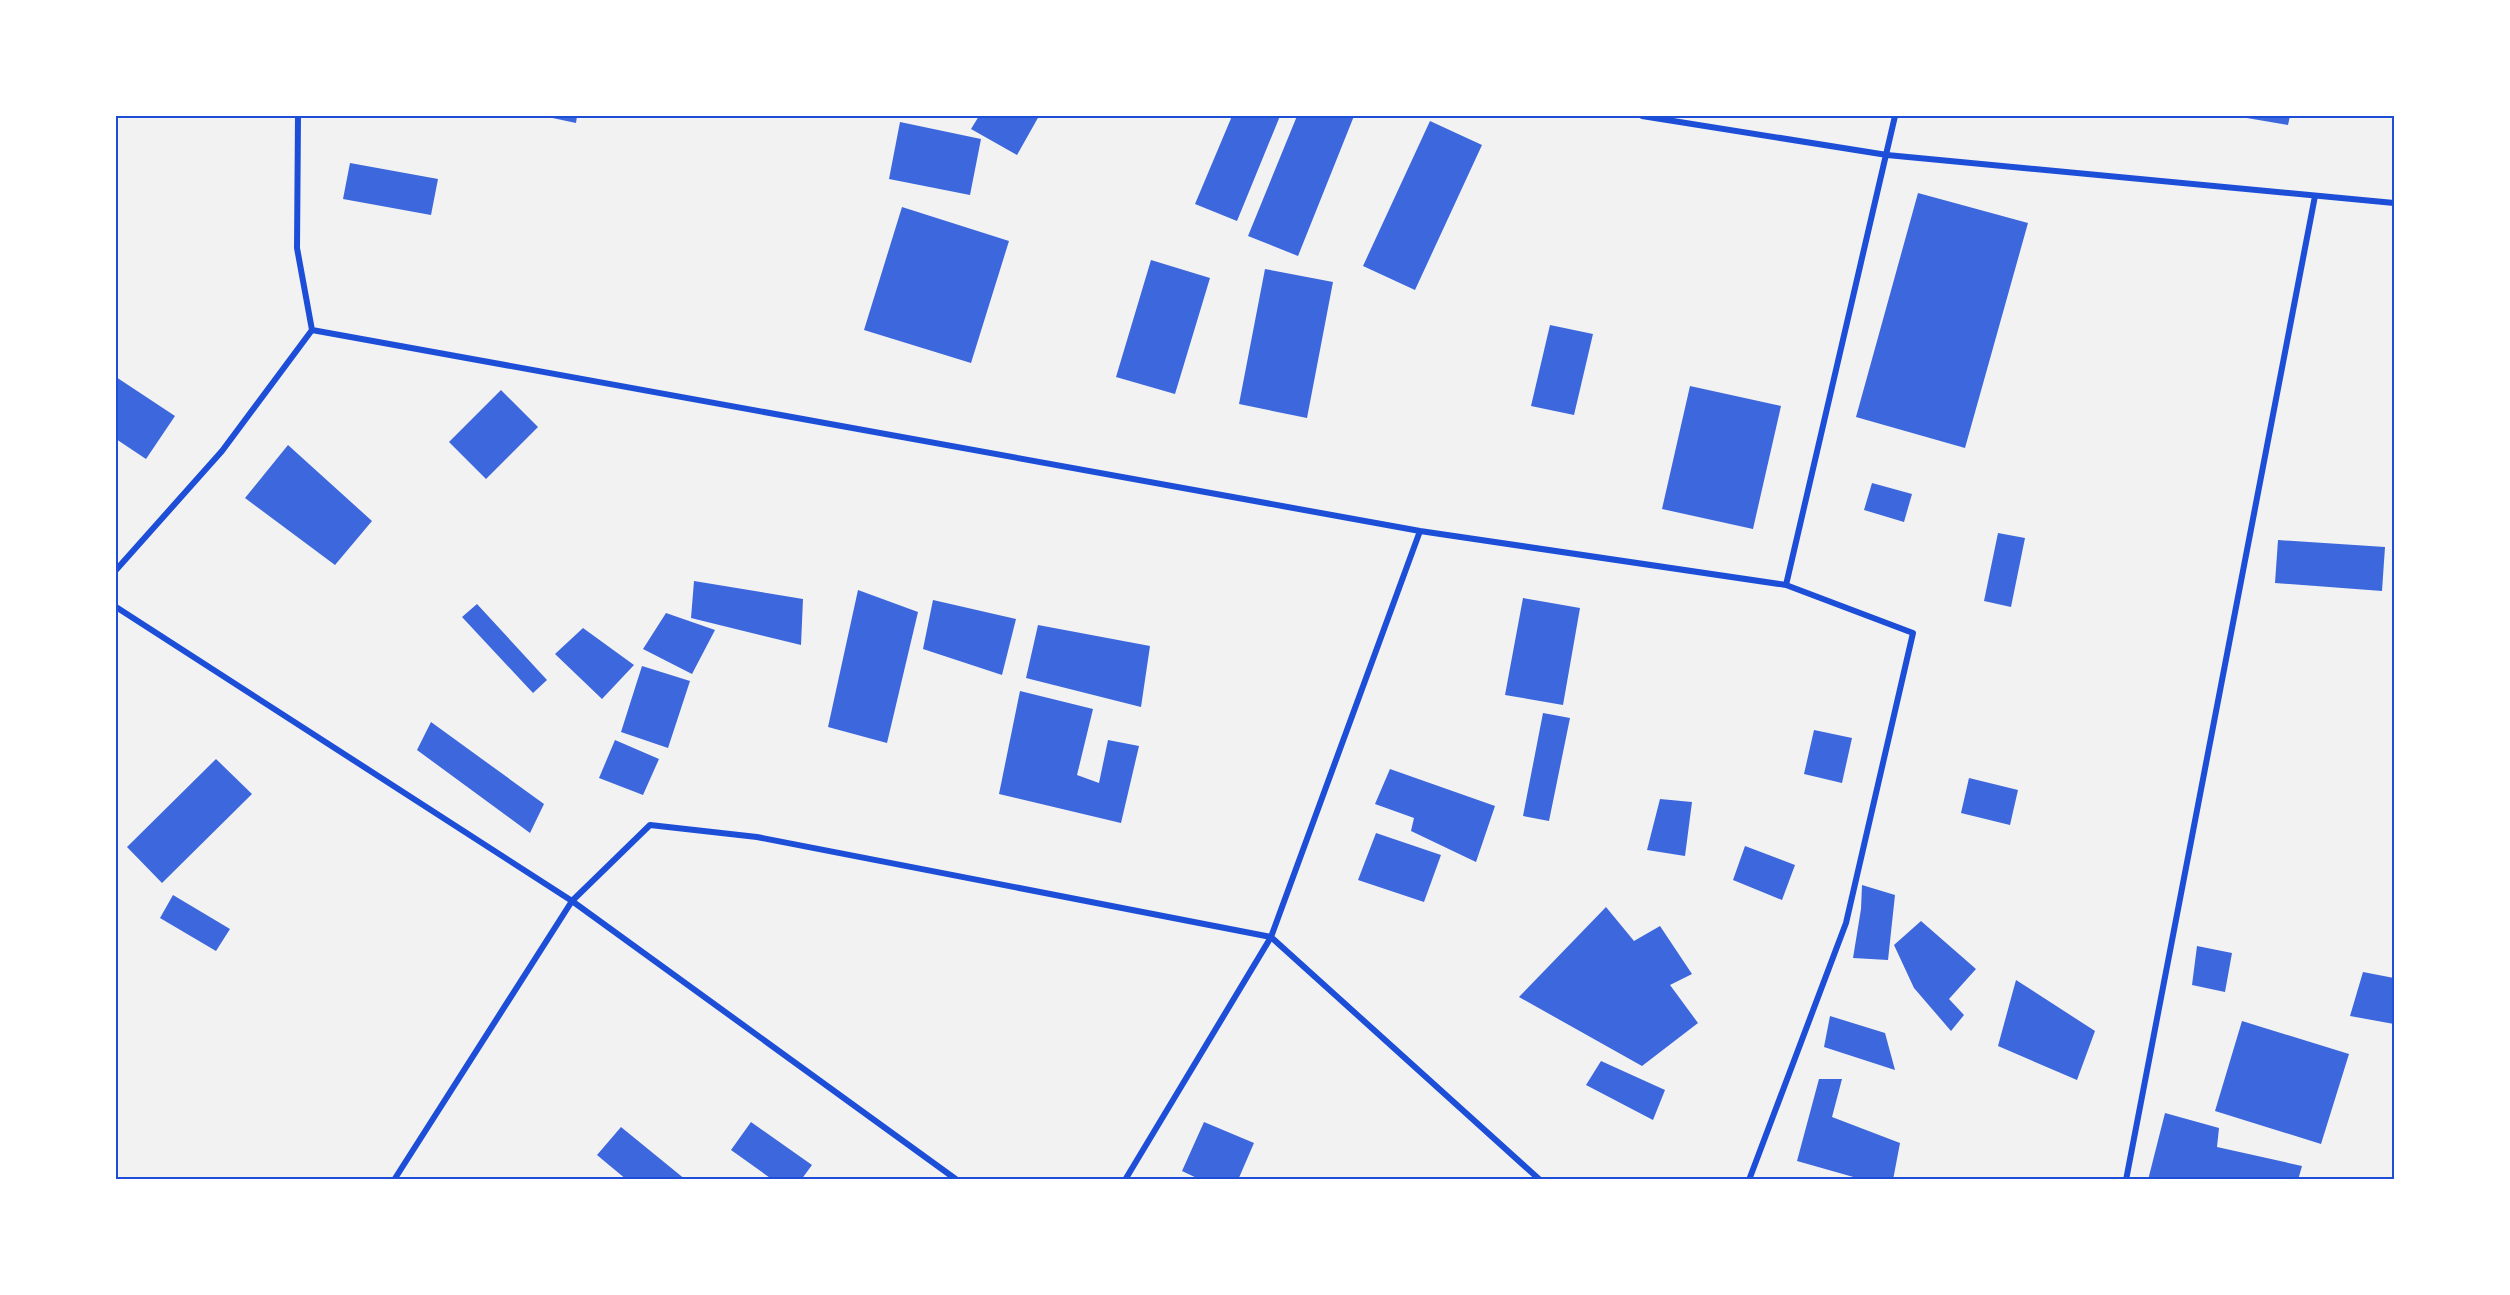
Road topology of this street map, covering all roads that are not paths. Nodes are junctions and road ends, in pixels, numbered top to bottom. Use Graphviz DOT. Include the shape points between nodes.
graph roads {
  1 [pos="298,116"];
  2 [pos="1642,116"];
  3 [pos="1895,116"];
  4 [pos="1887,155"];
  5 [pos="2315,196"];
  6 [pos="2394,204"];
  7 [pos="312,330"];
  8 [pos="1420,531"];
  9 [pos="116,570"];
  10 [pos="1786,585"];
  11 [pos="116,607"];
  12 [pos="572,901"];
  13 [pos="1271,937"];
  14 [pos="394,1179"];
  15 [pos="957,1179"];
  16 [pos="1125,1179"];
  17 [pos="1540,1179"];
  18 [pos="1749,1179"];
  19 [pos="2126,1179"];
  1 -- 7 [label="street" via="297,248"];
  2 -- 4 [label="street"];
  3 -- 4 [label="street"];
  4 -- 5 [label="street"];
  4 -- 10 [label="street"];
  5 -- 6 [label="street"];
  5 -- 19 [label="street"];
  7 -- 8 [label="street"];
  7 -- 9 [label="street" via="222,451"];
  8 -- 10 [label="street"];
  8 -- 13 [label="street"];
  10 -- 18 [label="street" via="1913,633 1846,923"];
  11 -- 12 [label="street"];
  12 -- 13 [label="street" via="650,825 757,837"];
  12 -- 14 [label="street"];
  12 -- 15 [label="street"];
  13 -- 16 [label="street"];
  13 -- 17 [label="street"];
}
